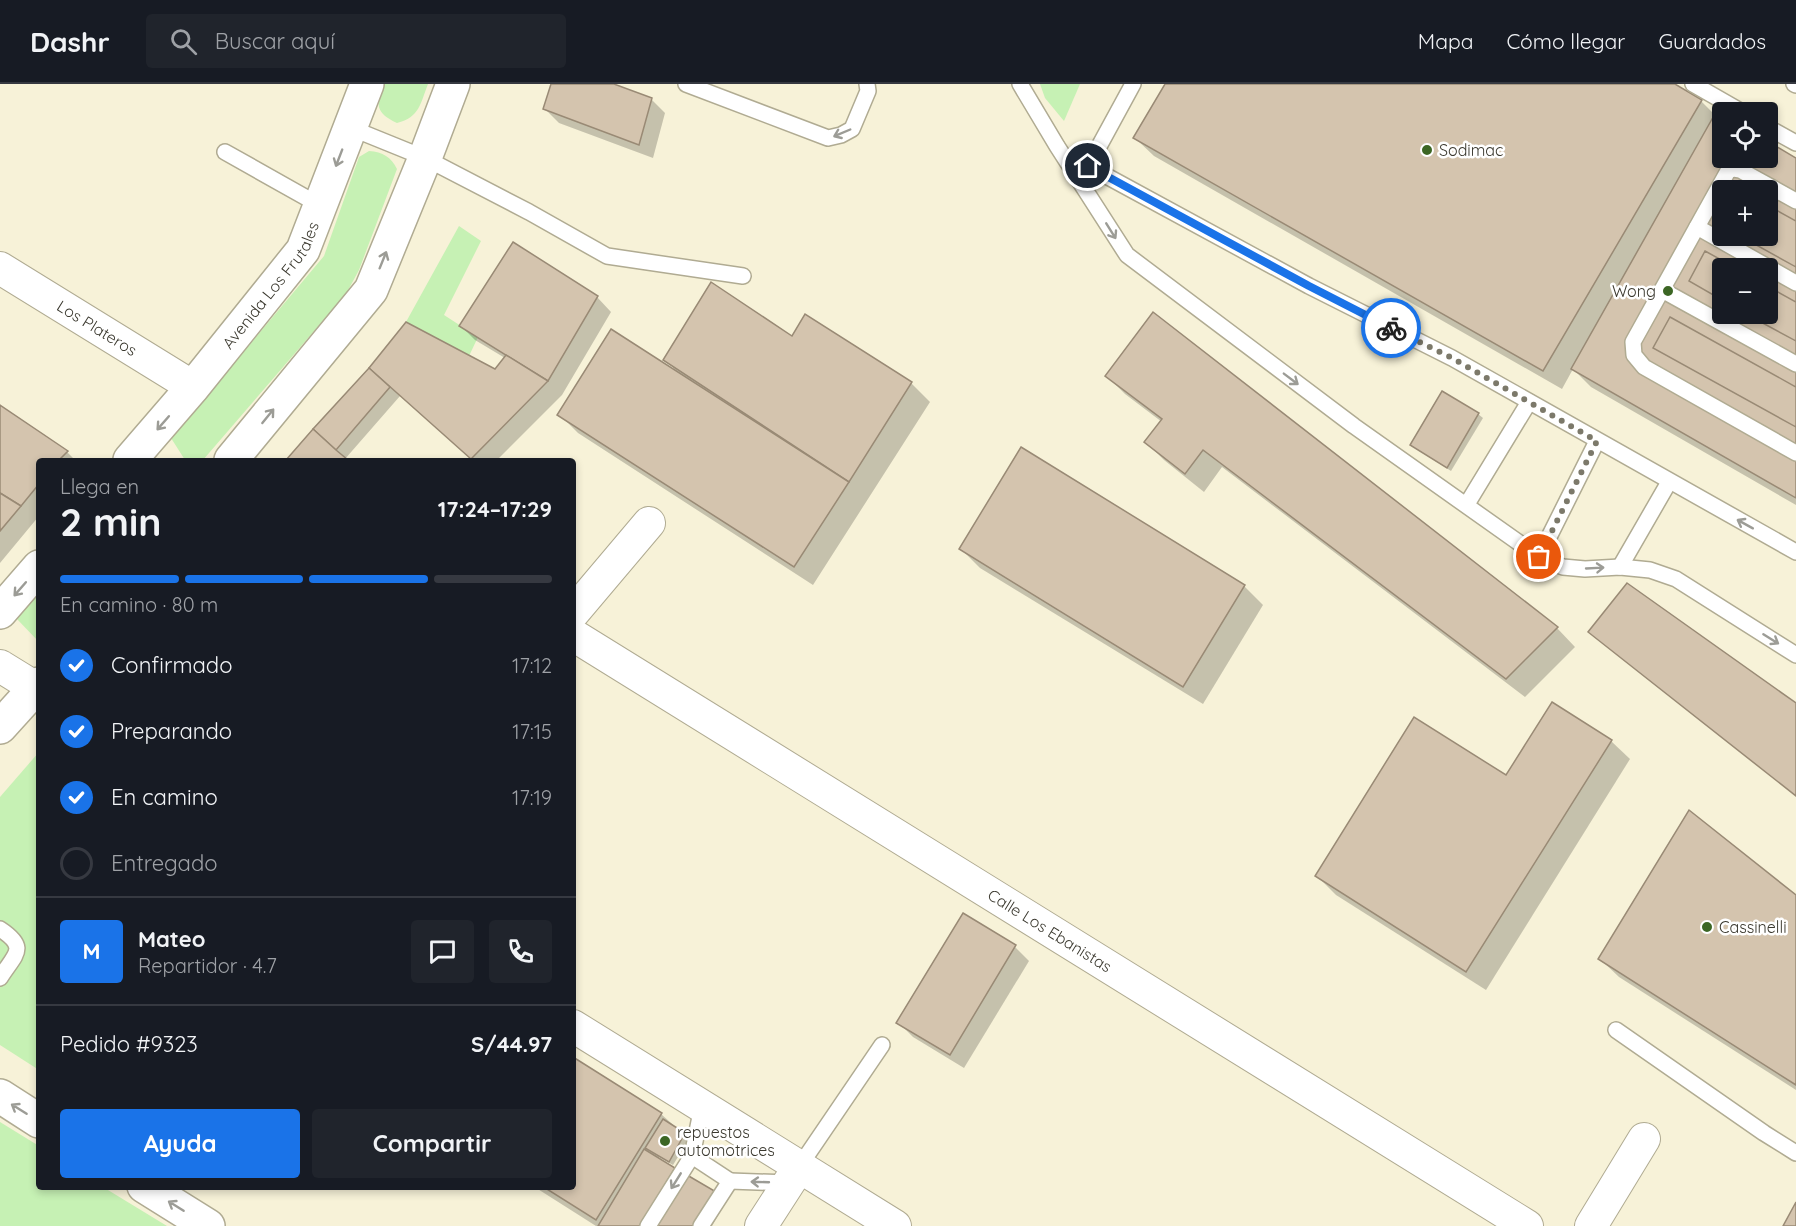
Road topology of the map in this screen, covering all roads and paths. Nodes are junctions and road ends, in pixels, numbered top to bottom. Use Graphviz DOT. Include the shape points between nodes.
graph roads {
  1 [pos="368,84"];
  2 [pos="453,84"];
  3 [pos="686,84"];
  4 [pos="867,84"];
  5 [pos="1020,84"];
  6 [pos="1133,84"];
  7 [pos="1693,84"];
  8 [pos="1724,102"];
  9 [pos="351,128"];
  10 [pos="1778,133"];
  11 [pos="1796,143"];
  12 [pos="225,152"];
  13 [pos="425,158"];
  14 [pos="1088,166"];
  15 [pos="1080,182"];
  16 [pos="1796,201"];
  17 [pos="321,206"];
  18 [pos="1697,227"];
  19 [pos="0,268"];
  20 [pos="743,276"];
  21 [pos="1796,283"];
  22 [pos="1662,290"];
  23 [pos="1796,364"];
  24 [pos="193,387"];
  25 [pos="1529,402"];
  26 [pos="1597,441"];
  27 [pos="1796,453"];
  28 [pos="132,458"];
  29 [pos="233,458"];
  30 [pos="1669,482"];
  31 [pos="1467,504"];
  32 [pos="649,523"];
  33 [pos="1796,552"];
  34 [pos="1539,557"];
  35 [pos="1620,567"];
  36 [pos="36,570"];
  37 [pos="576,609"];
  38 [pos="0,612"];
  39 [pos="576,636"];
  40 [pos="1796,655"];
  41 [pos="0,666"];
  42 [pos="36,686"];
  43 [pos="36,689"];
  44 [pos="0,727"];
  45 [pos="0,929"];
  46 [pos="0,978"];
  47 [pos="576,1028"];
  48 [pos="1616,1030"];
  49 [pos="882,1045"];
  50 [pos="0,1096"];
  51 [pos="702,1107"];
  52 [pos="36,1119"];
  53 [pos="1644,1138"];
  54 [pos="1796,1153"];
  55 [pos="692,1156"];
  56 [pos="794,1175"];
  57 [pos="730,1180"];
  58 [pos="150,1190"];
  59 [pos="208,1226"];
  60 [pos="648,1226"];
  61 [pos="701,1226"];
  62 [pos="761,1226"];
  63 [pos="894,1226"];
  64 [pos="1527,1226"];
  65 [pos="1591,1226"];
  1 -- 9 [label="main road, Avenida Los Frutales"];
  2 -- 13 [label="main road"];
  4 -- 3 [label="lane, one-way" via="868,91 852,129 828,138"];
  5 -- 15 [label="lane"];
  6 -- 14 [label="lane"];
  7 -- 8 [label="lane"];
  9 -- 13 [label="lane"];
  9 -- 17 [label="main road, Avenida Los Frutales, one-way"];
  10 -- 11 [label="lane"];
  12 -- 17 [label="lane"];
  13 -- 20 [label="lane" via="607,256"];
  29 -- 13 [label="main road, one-way" via="371,290"];
  14 -- 15 [label="lane"];
  14 -- 25 [label="lane"];
  15 -- 31 [label="lane, one-way" via="1132,259 1354,426"];
  16 -- 18 [label="lane" via="1734,169 1728,171"];
  17 -- 24 [label="main road, Avenida Los Frutales" via="303,250"];
  18 -- 21 [label="lane"];
  18 -- 22 [label="lane"];
  19 -- 24 [label="street, Los Plateros"];
  22 -- 23 [label="lane"];
  22 -- 27 [label="lane" via="1634,342 1634,355 1644,367"];
  24 -- 28 [label="main road, Avenida Los Frutales, one-way"];
  25 -- 26 [label="lane"];
  25 -- 31 [label="lane"];
  26 -- 30 [label="lane"];
  26 -- 34 [label="lane"];
  33 -- 30 [label="lane, one-way"];
  30 -- 35 [label="lane"];
  31 -- 34 [label="lane"];
  32 -- 37 [label="street"];
  34 -- 35 [label="lane, one-way" via="1563,567"];
  35 -- 40 [label="lane, one-way" via="1650,570 1677,579"];
  36 -- 38 [label="main road, one-way"];
  39 -- 64 [label="street, Calle Los Ebanistas"];
  41 -- 42 [label="street"];
  43 -- 44 [label="main road"];
  45 -- 46 [label="lane" via="18,944 18,951"];
  47 -- 51 [label="street"];
  48 -- 54 [label="lane"];
  49 -- 56 [label="lane"];
  52 -- 50 [label="main road, one-way"];
  51 -- 55 [label="lane"];
  51 -- 56 [label="street"];
  53 -- 65 [label="street"];
  55 -- 57 [label="lane"];
  55 -- 60 [label="lane, one-way"];
  56 -- 57 [label="lane, one-way"];
  56 -- 62 [label="street"];
  56 -- 63 [label="street"];
  57 -- 61 [label="lane"];
  59 -- 58 [label="main road, one-way"];
}
